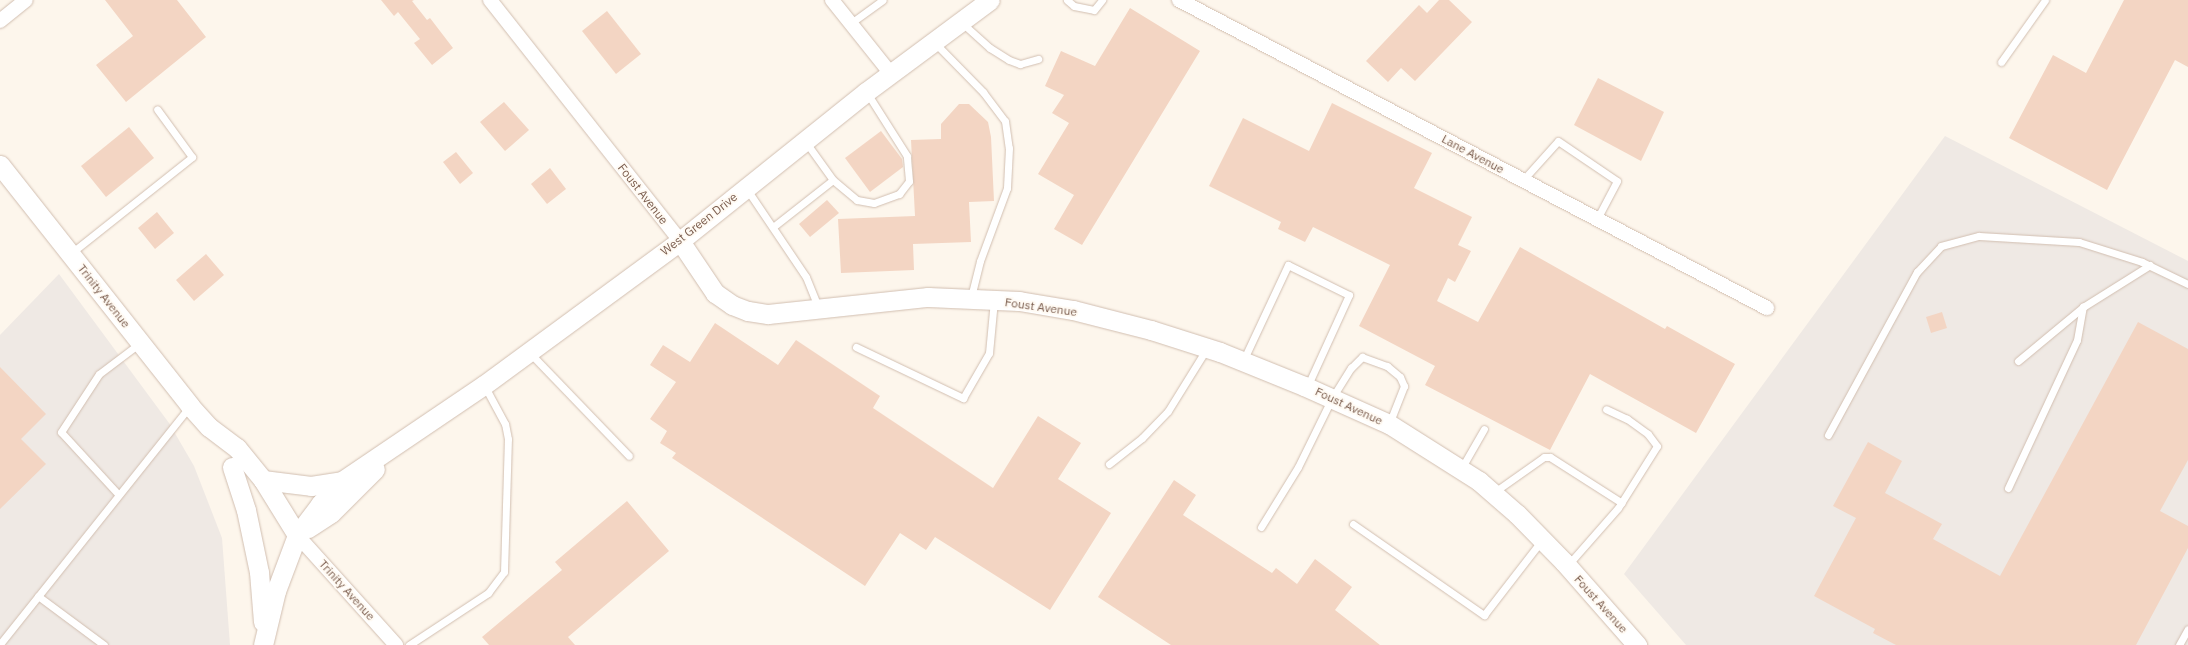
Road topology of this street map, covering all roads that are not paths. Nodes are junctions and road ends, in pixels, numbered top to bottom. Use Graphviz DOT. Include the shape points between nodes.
graph roads {
  1 [pos="26,0"];
  2 [pos="490,0"];
  3 [pos="832,0"];
  4 [pos="883,0"];
  5 [pos="990,0"];
  6 [pos="1067,0"];
  7 [pos="1102,0"];
  8 [pos="1179,0"];
  9 [pos="2044,0"];
  10 [pos="0,21"];
  11 [pos="961,21"];
  12 [pos="851,24"];
  13 [pos="934,42"];
  14 [pos="1038,60"];
  15 [pos="2001,62"];
  16 [pos="890,74"];
  17 [pos="866,92"];
  18 [pos="156,109"];
  19 [pos="804,141"];
  20 [pos="0,165"];
  21 [pos="833,180"];
  22 [pos="1523,180"];
  23 [pos="746,188"];
  24 [pos="1597,219"];
  25 [pos="773,227"];
  26 [pos="680,241"];
  27 [pos="70,254"];
  28 [pos="2150,265"];
  29 [pos="2188,284"];
  30 [pos="971,299"];
  31 [pos="994,300"];
  32 [pos="2083,307"];
  33 [pos="1767,308"];
  34 [pos="819,309"];
  35 [pos="140,343"];
  36 [pos="856,347"];
  37 [pos="1207,348"];
  38 [pos="529,352"];
  39 [pos="1242,361"];
  40 [pos="2018,361"];
  41 [pos="484,385"];
  42 [pos="1307,387"];
  43 [pos="1332,398"];
  44 [pos="190,406"];
  45 [pos="1606,409"];
  46 [pos="1389,424"];
  47 [pos="209,427"];
  48 [pos="1484,428"];
  49 [pos="1828,435"];
  50 [pos="401,439"];
  51 [pos="629,456"];
  52 [pos="1109,464"];
  53 [pos="232,467"];
  54 [pos="1460,469"];
  55 [pos="263,480"];
  56 [pos="342,480"];
  57 [pos="2008,488"];
  58 [pos="1492,493"];
  59 [pos="118,494"];
  60 [pos="1622,503"];
  61 [pos="1353,524"];
  62 [pos="1261,527"];
  63 [pos="297,535"];
  64 [pos="1542,540"];
  65 [pos="1567,566"];
  66 [pos="38,596"];
  67 [pos="2188,628"];
  68 [pos="264,641"];
  69 [pos="0,644"];
  70 [pos="104,645"];
  71 [pos="396,645"];
  72 [pos="409,645"];
  73 [pos="1637,645"];
  74 [pos="2179,645"];
  1 -- 10 [label="street"];
  2 -- 26 [label="street, Foust Avenue"];
  3 -- 12 [label="street"];
  4 -- 12 [label="lane"];
  5 -- 11 [label="street, West Green Drive"];
  6 -- 7 [label="lane" via="1074,6 1094,10"];
  8 -- 22 [label="street, Lane Avenue"];
  9 -- 15 [label="lane"];
  11 -- 13 [label="street, West Green Drive"];
  11 -- 14 [label="lane" via="990,48 1009,60 1020,64"];
  12 -- 16 [label="street"];
  13 -- 16 [label="street, West Green Drive"];
  13 -- 30 [label="lane" via="983,92 1005,121 1009,148 1007,188 980,261"];
  16 -- 17 [label="street, West Green Drive"];
  17 -- 19 [label="street, West Green Drive"];
  17 -- 21 [label="lane" via="907,156 909,181 899,194 874,203 857,200"];
  18 -- 27 [label="lane" via="192,157"];
  19 -- 21 [label="lane"];
  19 -- 23 [label="street, West Green Drive"];
  20 -- 27 [label="street, Trinity Avenue"];
  21 -- 25 [label="lane"];
  22 -- 24 [label="street, Lane Avenue"];
  22 -- 24 [label="lane" via="1558,141 1617,181"];
  23 -- 25 [label="lane"];
  23 -- 26 [label="street, West Green Drive"];
  24 -- 33 [label="street, Lane Avenue"];
  25 -- 34 [label="lane" via="806,277"];
  26 -- 34 [label="street, Foust Avenue" via="714,293 732,305 768,314"];
  26 -- 38 [label="street, West Green Drive"];
  27 -- 35 [label="street, Trinity Avenue"];
  28 -- 29 [label="lane"];
  28 -- 32 [label="lane"];
  28 -- 49 [label="lane" via="2079,242 1979,236 1940,246 1917,272"];
  30 -- 31 [label="street, Foust Avenue"];
  30 -- 34 [label="street, Foust Avenue" via="928,297"];
  31 -- 36 [label="lane" via="989,353 963,398"];
  31 -- 37 [label="street, Foust Avenue" via="1073,310"];
  32 -- 40 [label="lane"];
  32 -- 57 [label="lane" via="2078,340"];
  35 -- 44 [label="street, Trinity Avenue"];
  35 -- 59 [label="lane" via="99,374 60,432"];
  37 -- 39 [label="street, Foust Avenue"];
  37 -- 52 [label="lane" via="1168,411 1142,438"];
  38 -- 41 [label="street, West Green Drive"];
  38 -- 51 [label="lane"];
  39 -- 42 [label="street, Foust Avenue"];
  39 -- 42 [label="lane" via="1288,264 1349,296"];
  41 -- 50 [label="street, West Green Drive"];
  41 -- 72 [label="lane" via="505,424 508,439 504,572 488,593"];
  42 -- 43 [label="street, Foust Avenue"];
  43 -- 46 [label="street, Foust Avenue"];
  43 -- 46 [label="lane" via="1351,368 1362,357 1387,366 1400,378 1404,386"];
  43 -- 62 [label="lane" via="1298,467"];
  44 -- 47 [label="street, Trinity Avenue"];
  44 -- 59 [label="lane"];
  45 -- 60 [label="lane" via="1627,419 1648,434 1657,446"];
  46 -- 54 [label="street, Foust Avenue"];
  47 -- 53 [label="street, Trinity Avenue"];
  47 -- 55 [label="street, Trinity Avenue" via="237,448"];
  48 -- 54 [label="lane"];
  50 -- 56 [label="street, West Green Drive"];
  50 -- 63 [label="street, West Green Drive" via="387,458 331,513"];
  53 -- 63 [label="street, Trinity Avenue"];
  53 -- 68 [label="street" via="246,510 259,572"];
  54 -- 58 [label="street, Foust Avenue"];
  55 -- 56 [label="street" via="311,486"];
  55 -- 63 [label="street, Trinity Avenue"];
  56 -- 63 [label="street, West Green Drive"];
  58 -- 60 [label="lane" via="1544,457 1550,457"];
  58 -- 64 [label="street, Foust Avenue"];
  59 -- 66 [label="lane"];
  60 -- 65 [label="lane"];
  61 -- 64 [label="lane" via="1484,615"];
  63 -- 68 [label="street, West Green Drive" via="276,591"];
  63 -- 71 [label="street, Trinity Avenue"];
  64 -- 65 [label="street, Foust Avenue"];
  65 -- 73 [label="street, Foust Avenue"];
  66 -- 69 [label="lane"];
  66 -- 70 [label="lane"];
  67 -- 74 [label="lane"];
}
